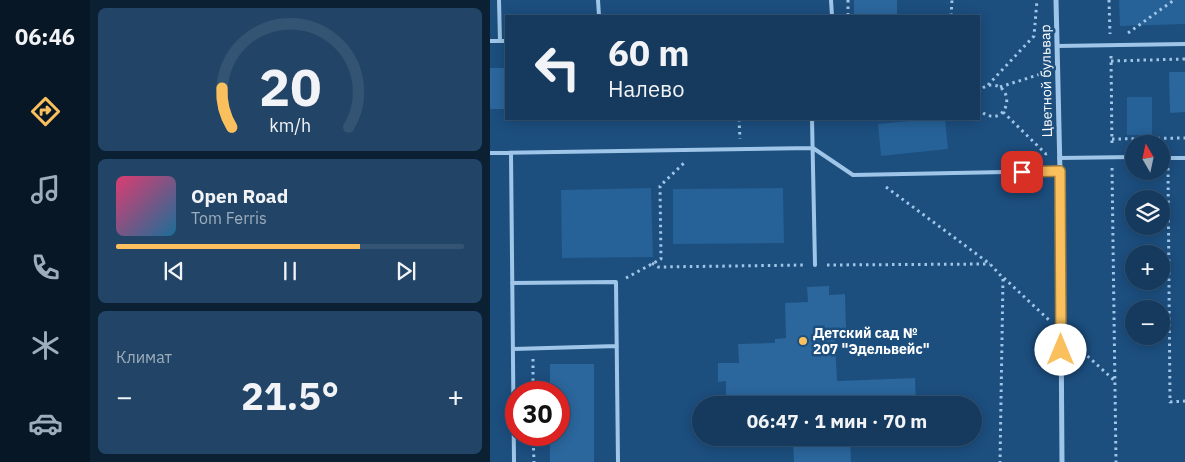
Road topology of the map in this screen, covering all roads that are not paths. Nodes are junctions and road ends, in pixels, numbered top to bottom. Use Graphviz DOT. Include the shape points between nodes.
graph roads {
  1 [pos="500,0"];
  2 [pos="598,0"];
  3 [pos="831,0"];
  4 [pos="1056,0"];
  5 [pos="599,15"];
  6 [pos="832,15"];
  7 [pos="490,41"];
  8 [pos="500,41"];
  9 [pos="505,41"];
  10 [pos="1185,44"];
  11 [pos="1057,46"];
  12 [pos="812,120"];
  13 [pos="813,148"];
  14 [pos="490,153"];
  15 [pos="511,153"];
  16 [pos="1125,157"];
  17 [pos="1059,158"];
  18 [pos="1170,158"];
  19 [pos="1185,158"];
  20 [pos="1060,171"];
  21 [pos="815,265"];
  22 [pos="512,283"];
  23 [pos="617,346"];
  24 [pos="513,349"];
  25 [pos="514,462"];
  26 [pos="618,462"];
  27 [pos="1062,462"];
  1 -- 8 [label="lane"];
  2 -- 5 [label="lane"];
  3 -- 6 [label="lane"];
  4 -- 11 [label="street, Цветной бульвар"];
  7 -- 8 [label="lane"];
  8 -- 9 [label="lane"];
  10 -- 11 [label="lane"];
  11 -- 17 [label="street, Цветной бульвар"];
  12 -- 13 [label="lane"];
  13 -- 15 [label="lane"];
  13 -- 20 [label="lane" via="853,175"];
  13 -- 21 [label="lane"];
  14 -- 15 [label="lane"];
  15 -- 22 [label="lane"];
  16 -- 17 [label="lane"];
  17 -- 20 [label="street, Цветной бульвар"];
  18 -- 19 [label="lane"];
  20 -- 27 [label="street, Цветной бульвар"];
  22 -- 23 [label="lane" via="616,282"];
  22 -- 24 [label="lane"];
  23 -- 24 [label="lane"];
  23 -- 26 [label="lane"];
  24 -- 25 [label="lane"];
}
